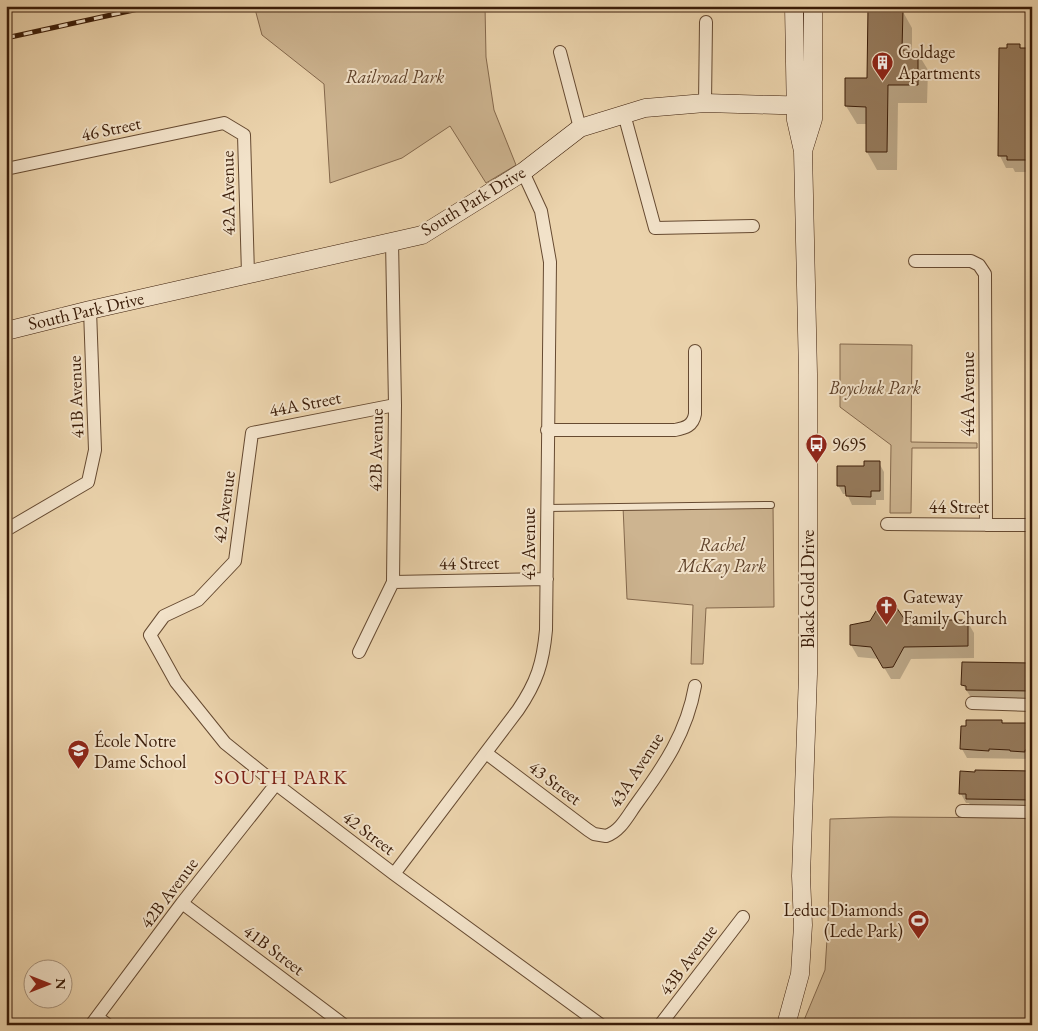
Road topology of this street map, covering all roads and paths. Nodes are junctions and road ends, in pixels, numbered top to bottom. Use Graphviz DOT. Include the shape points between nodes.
graph roads {
  1 [pos="794,6"];
  2 [pos="814,10"];
  3 [pos="706,22"];
  4 [pos="560,52"];
  5 [pos="705,102"];
  6 [pos="795,106"];
  7 [pos="813,106"];
  8 [pos="624,114"];
  9 [pos="224,123"];
  10 [pos="580,128"];
  11 [pos="803,152"];
  12 [pos="6,169"];
  13 [pos="524,172"];
  14 [pos="753,226"];
  15 [pos="392,241"];
  16 [pos="915,261"];
  17 [pos="248,274"];
  18 [pos="90,310"];
  19 [pos="6,331"];
  20 [pos="695,351"];
  21 [pos="394,404"];
  22 [pos="547,430"];
  23 [pos="252,433"];
  24 [pos="772,505"];
  25 [pos="547,508"];
  26 [pos="887,524"];
  27 [pos="986,525"];
  28 [pos="1032,525"];
  29 [pos="6,530"];
  30 [pos="547,579"];
  31 [pos="392,582"];
  32 [pos="150,635"];
  33 [pos="359,652"];
  34 [pos="695,686"];
  35 [pos="972,703"];
  36 [pos="1032,705"];
  37 [pos="486,753"];
  38 [pos="276,784"];
  39 [pos="962,812"];
  40 [pos="1032,812"];
  41 [pos="606,836"];
  42 [pos="394,874"];
  43 [pos="182,903"];
  44 [pos="743,917"];
  45 [pos="94,1021"];
  46 [pos="108,1025"];
  47 [pos="344,1025"];
  48 [pos="601,1025"];
  49 [pos="660,1025"];
  50 [pos="786,1025"];
  1 -- 6 [label="main road, Black Gold Drive"];
  2 -- 7 [label="main road, Black Gold Drive"];
  3 -- 5 [label="street"];
  4 -- 10 [label="street"];
  5 -- 6 [label="main road, South Park Drive"];
  5 -- 8 [label="main road, South Park Drive" via="645,108"];
  6 -- 7 [label="main road, South Park Drive"];
  6 -- 11 [label="main road, Black Gold Drive"];
  7 -- 11 [label="main road, Black Gold Drive" via="813,119"];
  8 -- 10 [label="main road, South Park Drive"];
  8 -- 14 [label="street" via="655,228"];
  9 -- 12 [label="street, 46 Street"];
  9 -- 17 [label="street, 42A Avenue" via="244,135"];
  10 -- 13 [label="main road, South Park Drive"];
  11 -- 50 [label="main road, Black Gold Drive" via="808,374 808,674 801,876 804,925 800,974"];
  13 -- 15 [label="main road, South Park Drive" via="422,235"];
  13 -- 22 [label="street, 43 Avenue" via="541,211 550,262"];
  15 -- 17 [label="main road, South Park Drive"];
  15 -- 21 [label="street, 42B Avenue"];
  16 -- 27 [label="street, 44A Avenue" via="971,261 979,265 985,274"];
  17 -- 18 [label="main road, South Park Drive"];
  18 -- 19 [label="main road, South Park Drive"];
  18 -- 29 [label="street, 41B Avenue" via="95,450 88,482"];
  20 -- 22 [label="street" via="695,414 691,425 675,430"];
  21 -- 23 [label="street, 44A Street"];
  21 -- 31 [label="street, 42B Avenue"];
  22 -- 25 [label="street, 43 Avenue"];
  23 -- 32 [label="street, 42 Avenue" via="235,561 198,600 164,616"];
  24 -- 25 [label="lane"];
  25 -- 30 [label="street, 43 Avenue"];
  26 -- 27 [label="street, 44 Street"];
  27 -- 28 [label="street, 44 Street"];
  30 -- 31 [label="street, 44 Street"];
  30 -- 37 [label="street, 43 Avenue" via="546,630 540,670 526,699"];
  31 -- 33 [label="street, 42B Avenue"];
  32 -- 38 [label="street, 42 Street" via="176,682 224,743"];
  34 -- 41 [label="street, 43A Avenue" via="672,753 620,827"];
  35 -- 36 [label="street"];
  37 -- 41 [label="street, 43 Street" via="588,830"];
  37 -- 42 [label="street, 43 Avenue"];
  38 -- 42 [label="street, 42 Street"];
  38 -- 43 [label="street, 42B Avenue"];
  39 -- 40 [label="street"];
  42 -- 48 [label="street, 42 Street"];
  43 -- 45 [label="street, 42B Avenue"];
  43 -- 47 [label="street, 41B Street"];
  44 -- 49 [label="street, 43B Avenue"];
  45 -- 46 [label="street"];
}
